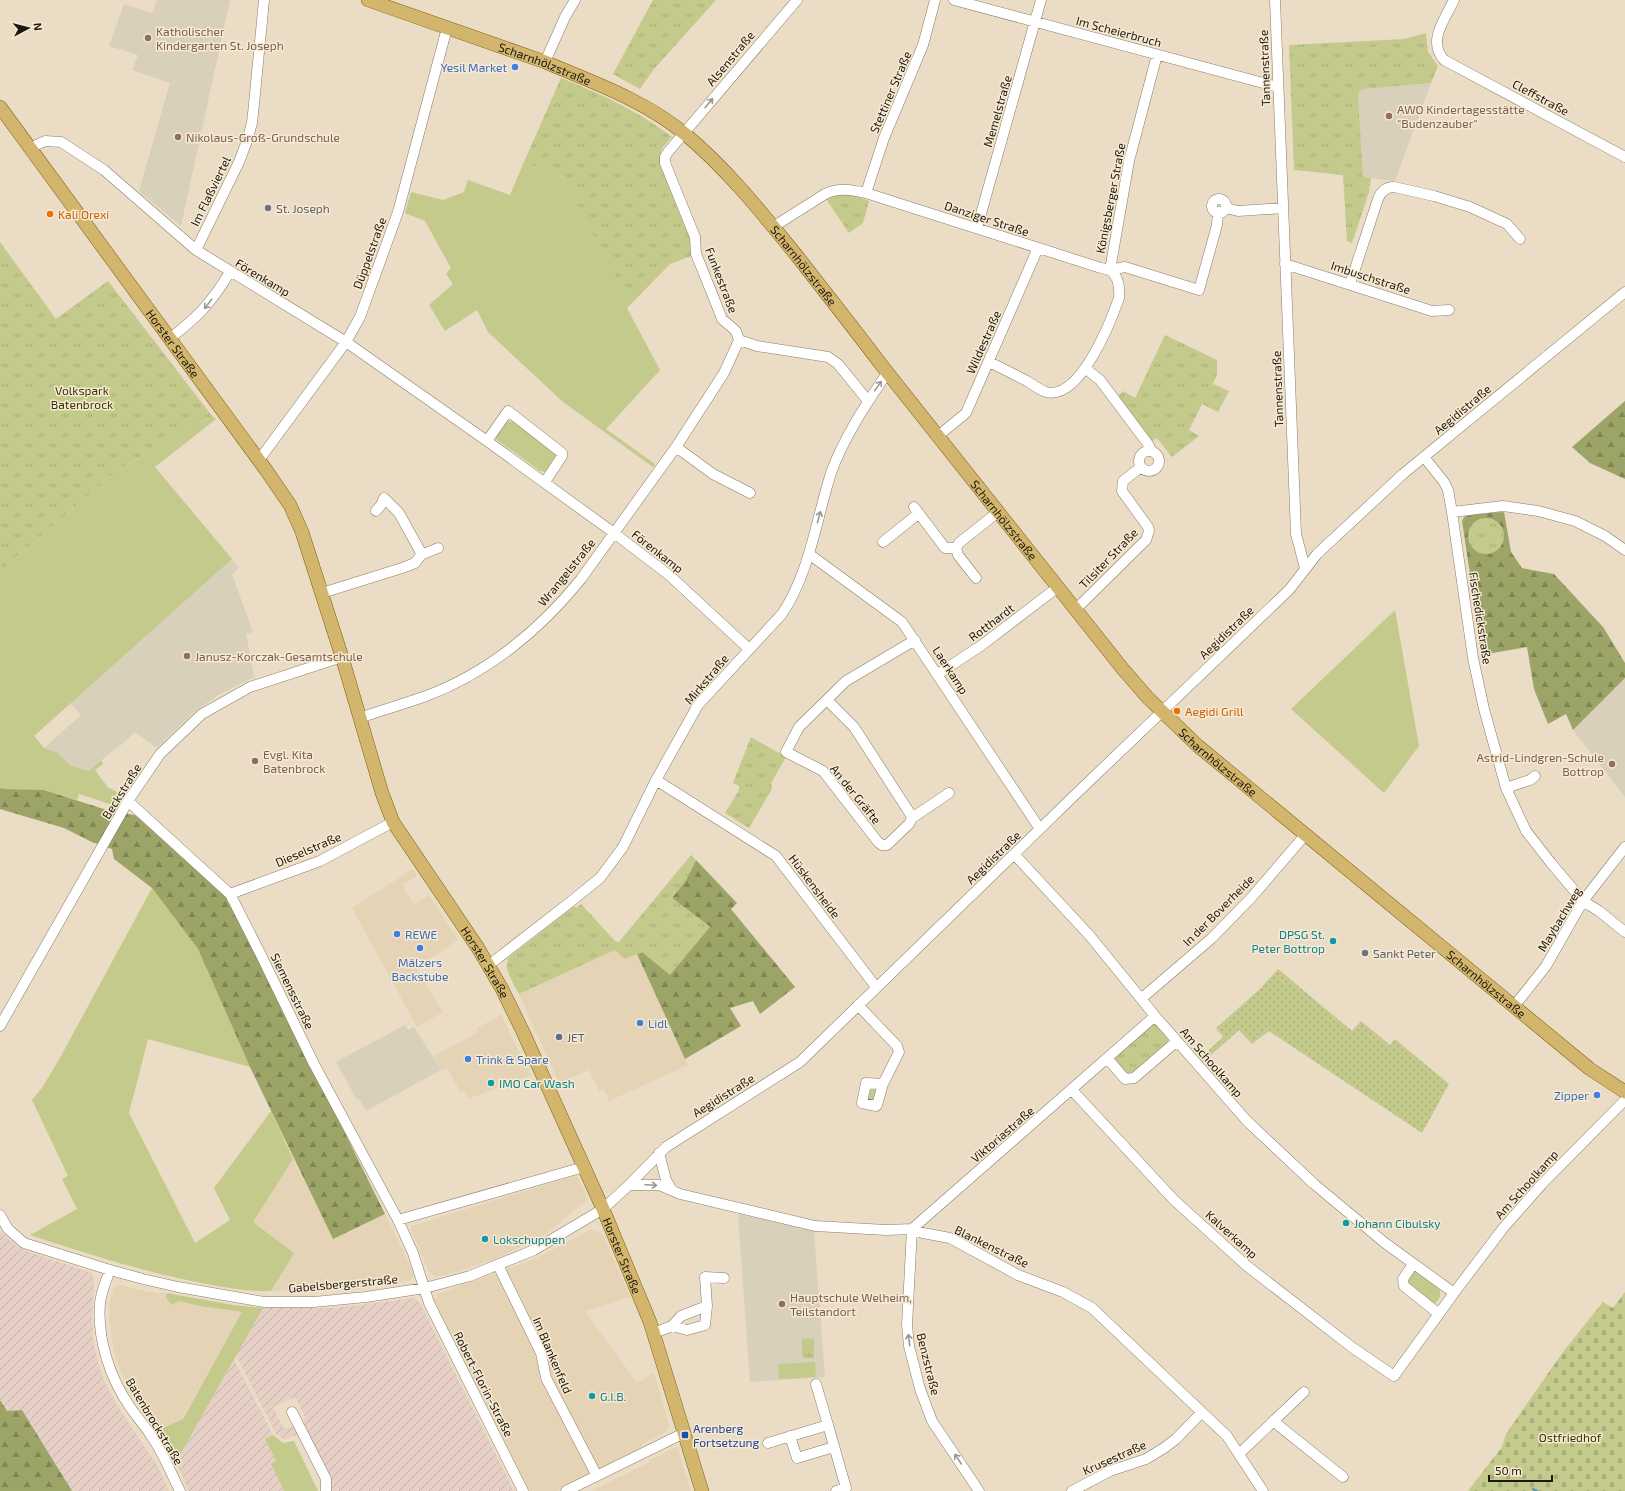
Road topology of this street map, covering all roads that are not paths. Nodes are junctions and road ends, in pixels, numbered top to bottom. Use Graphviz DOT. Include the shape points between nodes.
graph roads {
  1 [pos="264,0"];
  2 [pos="368,0"];
  3 [pos="575,0"];
  4 [pos="797,0"];
  5 [pos="935,0"];
  6 [pos="954,0"];
  7 [pos="1041,0"];
  8 [pos="1275,0"];
  9 [pos="1454,0"];
  10 [pos="1036,22"];
  11 [pos="447,28"];
  12 [pos="1157,55"];
  13 [pos="545,62"];
  14 [pos="1278,87"];
  15 [pos="0,107"];
  16 [pos="683,133"];
  17 [pos="30,148"];
  18 [pos="1625,157"];
  19 [pos="866,193"];
  20 [pos="1283,208"];
  21 [pos="773,226"];
  22 [pos="977,228"];
  23 [pos="1520,239"];
  24 [pos="1038,248"];
  25 [pos="196,250"];
  26 [pos="1285,264"];
  27 [pos="1110,270"];
  28 [pos="231,272"];
  29 [pos="1350,284"];
  30 [pos="1625,292"];
  31 [pos="1449,310"];
  32 [pos="169,339"];
  33 [pos="739,340"];
  34 [pos="346,342"];
  35 [pos="989,362"];
  36 [pos="1086,369"];
  37 [pos="888,372"];
  38 [pos="868,401"];
  39 [pos="938,436"];
  40 [pos="487,441"];
  41 [pos="676,448"];
  42 [pos="1151,450"];
  43 [pos="1424,457"];
  44 [pos="259,460"];
  45 [pos="1141,467"];
  46 [pos="544,482"];
  47 [pos="750,493"];
  48 [pos="376,511"];
  49 [pos="998,512"];
  50 [pos="1452,512"];
  51 [pos="614,533"];
  52 [pos="883,542"];
  53 [pos="438,548"];
  54 [pos="956,548"];
  55 [pos="1625,550"];
  56 [pos="809,554"];
  57 [pos="421,555"];
  58 [pos="1305,568"];
  59 [pos="976,578"];
  60 [pos="1058,587"];
  61 [pos="322,592"];
  62 [pos="1076,609"];
  63 [pos="915,640"];
  64 [pos="749,649"];
  65 [pos="342,657"];
  66 [pos="938,674"];
  67 [pos="827,700"];
  68 [pos="1162,712"];
  69 [pos="360,718"];
  70 [pos="1535,776"];
  71 [pos="656,780"];
  72 [pos="1506,788"];
  73 [pos="948,793"];
  74 [pos="128,801"];
  75 [pos="912,818"];
  76 [pos="393,822"];
  77 [pos="1040,829"];
  78 [pos="1306,834"];
  79 [pos="1625,847"];
  80 [pos="1014,854"];
  81 [pos="230,894"];
  82 [pos="1583,901"];
  83 [pos="1625,932"];
  84 [pos="489,965"];
  85 [pos="876,987"];
  86 [pos="1142,998"];
  87 [pos="1515,1005"];
  88 [pos="858,1006"];
  89 [pos="1155,1016"];
  90 [pos="0,1026"];
  91 [pos="1176,1041"];
  92 [pos="1107,1058"];
  93 [pos="883,1084"];
  94 [pos="1072,1090"];
  95 [pos="1625,1092"];
  96 [pos="1625,1100"];
  97 [pos="659,1153"];
  98 [pos="584,1167"];
  99 [pos="629,1185"];
  100 [pos="672,1190"];
  101 [pos="603,1209"];
  102 [pos="0,1215"];
  103 [pos="398,1220"];
  104 [pos="912,1228"];
  105 [pos="1412,1264"];
  106 [pos="498,1265"];
  107 [pos="110,1270"];
  108 [pos="724,1278"];
  109 [pos="425,1288"];
  110 [pos="1454,1293"];
  111 [pos="707,1306"];
  112 [pos="1439,1314"];
  113 [pos="672,1326"];
  114 [pos="654,1333"];
  115 [pos="1394,1376"];
  116 [pos="816,1384"];
  117 [pos="1304,1392"];
  118 [pos="292,1412"];
  119 [pos="1201,1413"];
  120 [pos="1273,1421"];
  121 [pos="828,1425"];
  122 [pos="684,1433"];
  123 [pos="790,1436"];
  124 [pos="768,1443"];
  125 [pos="834,1447"];
  126 [pos="1239,1454"];
  127 [pos="597,1476"];
  128 [pos="1343,1477"];
  129 [pos="843,1490"];
  130 [pos="180,1491"];
  131 [pos="326,1491"];
  132 [pos="523,1491"];
  133 [pos="566,1491"];
  134 [pos="702,1491"];
  135 [pos="979,1491"];
  136 [pos="1072,1491"];
  137 [pos="1263,1491"];
  1 -- 25 [label="street, Im Flaßviertel" via="254,104 247,142"];
  2 -- 11 [label="main road, Scharnhölzstraße"];
  3 -- 13 [label="street"];
  16 -- 4 [label="street, Alsenstraße, one-way"];
  5 -- 19 [label="street, Stettiner Straße" via="923,45 884,138"];
  6 -- 10 [label="street, Im Scheierbruch"];
  7 -- 10 [label="street, Memelstraße"];
  8 -- 14 [label="street, Tannenstraße"];
  9 -- 18 [label="street, Cleffstraße" via="1436,36 1437,49 1444,60"];
  10 -- 12 [label="street, Im Scheierbruch"];
  10 -- 22 [label="street, Memelstraße"];
  11 -- 13 [label="main road, Scharnhölzstraße"];
  11 -- 34 [label="street, Düppelstraße" via="398,212 360,317"];
  12 -- 14 [label="street, Im Scheierbruch"];
  12 -- 27 [label="street, Königsberger Straße" via="1128,161"];
  13 -- 16 [label="main road, Scharnhölzstraße" via="630,98"];
  14 -- 20 [label="street, Tannenstraße"];
  15 -- 17 [label="main road, Horster Straße"];
  16 -- 21 [label="main road, Scharnhölzstraße" via="729,175"];
  16 -- 33 [label="street, Funkestraße" via="665,157 666,163 695,237 696,254 710,291 722,319 736,331"];
  17 -- 25 [label="street, Förenkamp" via="45,141 61,142 104,170"];
  17 -- 32 [label="main road, Horster Straße"];
  19 -- 21 [label="street, Danziger Straße" via="848,189 832,191"];
  19 -- 22 [label="street, Danziger Straße"];
  20 -- 26 [label="street, Tannenstraße"];
  20 -- 27 [label="street, Danziger Straße" via="1222,210 1199,290 1125,267"];
  21 -- 37 [label="main road, Scharnhölzstraße"];
  22 -- 24 [label="street, Danziger Straße"];
  23 -- 29 [label="street" via="1507,224 1470,207 1390,187 1383,190 1378,199"];
  24 -- 27 [label="street, Danziger Straße"];
  24 -- 35 [label="street, Wildestraße"];
  25 -- 28 [label="street, Förenkamp"];
  26 -- 29 [label="street, Imbuschstraße"];
  26 -- 58 [label="street, Tannenstraße" via="1296,534"];
  27 -- 36 [label="street, Königsberger Straße" via="1118,281 1119,298"];
  28 -- 32 [label="street, one-way" via="204,310"];
  28 -- 34 [label="street, Förenkamp"];
  29 -- 31 [label="street, Imbuschstraße" via="1432,311"];
  30 -- 43 [label="street, Aegidistraße"];
  32 -- 44 [label="main road, Horster Straße"];
  33 -- 38 [label="street" via="757,346 828,357 838,364"];
  33 -- 41 [label="street, Wrangelstraße" via="724,373"];
  34 -- 40 [label="street, Förenkamp"];
  34 -- 44 [label="street, Düppelstraße"];
  35 -- 36 [label="street, Königsberger Straße" via="1047,392 1059,391 1066,387"];
  35 -- 39 [label="street, Wildestraße" via="966,414"];
  36 -- 42 [label="street" via="1100,380"];
  38 -- 37 [label="street, Mirkstraße, one-way"];
  37 -- 39 [label="main road, Scharnhölzstraße"];
  56 -- 38 [label="street, Mirkstraße, one-way" via="833,468"];
  39 -- 49 [label="main road, Scharnhölzstraße"];
  40 -- 46 [label="street, Förenkamp"];
  40 -- 46 [label="street" via="508,411 562,453"];
  41 -- 47 [label="street" via="713,474"];
  41 -- 51 [label="street, Wrangelstraße"];
  42 -- 45 [label="street" via="1141,455"];
  42 -- 45 [label="street" via="1160,459 1158,467 1152,471"];
  43 -- 50 [label="street, Fischedickstraße" via="1444,482"];
  43 -- 58 [label="street, Aegidistraße"];
  44 -- 61 [label="main road, Horster Straße" via="298,521"];
  45 -- 62 [label="street, Tilsiter Straße" via="1123,481 1122,491 1148,527 1148,536"];
  46 -- 51 [label="street, Förenkamp"];
  48 -- 57 [label="street" via="384,498 399,513"];
  49 -- 54 [label="street"];
  49 -- 60 [label="main road, Scharnhölzstraße"];
  50 -- 55 [label="street" via="1503,506 1538,511 1575,520 1606,536"];
  50 -- 72 [label="street, Fischedickstraße" via="1473,658"];
  51 -- 64 [label="street, Förenkamp" via="669,575"];
  51 -- 69 [label="street, Wrangelstraße" via="564,599 524,638 468,676 427,695"];
  52 -- 54 [label="street" via="916,511 945,548"];
  53 -- 57 [label="street"];
  54 -- 59 [label="street" via="958,555"];
  56 -- 63 [label="street, Laerkamp" via="902,622"];
  56 -- 64 [label="street, Mirkstraße" via="791,600 782,614"];
  57 -- 61 [label="street" via="415,563 402,568"];
  58 -- 68 [label="street, Aegidistraße" via="1289,590"];
  60 -- 62 [label="main road, Scharnhölzstraße"];
  60 -- 66 [label="street, Rotthardt" via="982,645"];
  61 -- 65 [label="main road, Horster Straße"];
  62 -- 68 [label="main road, Scharnhölzstraße" via="1122,668"];
  63 -- 66 [label="street, Laerkamp"];
  63 -- 67 [label="street, An der Gräfte" via="846,681"];
  64 -- 71 [label="street, Mirkstraße" via="698,706"];
  65 -- 69 [label="main road, Horster Straße"];
  65 -- 74 [label="street, Beckstraße" via="250,687 202,714 160,754"];
  66 -- 77 [label="street, Laerkamp"];
  67 -- 75 [label="street" via="854,727"];
  67 -- 75 [label="street, An der Gräfte" via="800,727 786,752 823,771 882,845 893,841"];
  68 -- 77 [label="street, Aegidistraße"];
  68 -- 78 [label="main road, Scharnhölzstraße" via="1198,746"];
  69 -- 76 [label="main road, Horster Straße"];
  70 -- 72 [label="street"];
  71 -- 84 [label="street, Mirkstraße" via="623,847 600,878"];
  71 -- 85 [label="street, Hüskensheide" via="776,856"];
  72 -- 82 [label="street, Fischedickstraße" via="1526,831"];
  73 -- 75 [label="street, An der Gräfte"];
  74 -- 81 [label="street, Siemensstraße"];
  74 -- 90 [label="street, Beckstraße"];
  76 -- 81 [label="street, Dieselstraße" via="320,861"];
  76 -- 84 [label="main road, Horster Straße"];
  77 -- 80 [label="street, Aegidistraße"];
  78 -- 86 [label="street, In der Boverheide" via="1251,898 1212,938"];
  78 -- 87 [label="main road, Scharnhölzstraße"];
  79 -- 82 [label="street, Maybachweg"];
  80 -- 85 [label="street, Aegidistraße"];
  80 -- 86 [label="street, Am Schoolkamp" via="1090,936"];
  81 -- 103 [label="street, Siemensstraße" via="314,1064"];
  82 -- 83 [label="street, Fischedickstraße"];
  82 -- 87 [label="street, Maybachweg" via="1546,966"];
  84 -- 98 [label="main road, Horster Straße" via="523,1032"];
  85 -- 88 [label="street, Aegidistraße"];
  86 -- 89 [label="street, Am Schoolkamp"];
  87 -- 95 [label="main road, Scharnhölzstraße" via="1590,1068"];
  88 -- 93 [label="street" via="899,1050"];
  88 -- 97 [label="street, Aegidistraße" via="800,1062"];
  89 -- 91 [label="street, Am Schoolkamp"];
  89 -- 92 [label="street, Viktoriastraße"];
  91 -- 92 [label="street" via="1131,1079 1125,1079"];
  91 -- 105 [label="street, Am Schoolkamp" via="1247,1121 1314,1184"];
  92 -- 94 [label="street, Viktoriastraße"];
  94 -- 104 [label="street, Viktoriastraße"];
  94 -- 115 [label="street, Kalverkamp" via="1174,1200 1246,1266"];
  96 -- 110 [label="street, Am Schoolkamp" via="1542,1184 1504,1227"];
  97 -- 99 [label="street, Aegidistraße"];
  97 -- 100 [label="street" via="666,1180"];
  98 -- 101 [label="main road, Horster Straße"];
  98 -- 103 [label="street"];
  99 -- 100 [label="street, Blankenstraße, one-way" via="659,1185"];
  99 -- 101 [label="street, Aegidistraße"];
  100 -- 104 [label="street, Blankenstraße" via="815,1226 886,1230"];
  101 -- 106 [label="street, Gabelsbergerstraße" via="534,1250"];
  101 -- 114 [label="main road, Horster Straße"];
  102 -- 107 [label="street, Gabelsbergerstraße" via="8,1229 22,1242"];
  103 -- 109 [label="street, Siemensstraße"];
  104 -- 119 [label="street, Blankenstraße" via="950,1238 1018,1275 1063,1292 1092,1308"];
  135 -- 104 [label="street, Benzstraße, one-way" via="932,1420 920,1389 907,1325"];
  105 -- 110 [label="street, Am Schoolkamp"];
  105 -- 112 [label="street" via="1403,1278 1404,1286"];
  106 -- 109 [label="street, Gabelsbergerstraße" via="470,1276"];
  106 -- 127 [label="street, Im Blankenfeld" via="541,1353 546,1378"];
  107 -- 109 [label="street, Gabelsbergerstraße" via="178,1287 264,1302 314,1302"];
  107 -- 130 [label="street, Batenbrockstraße" via="100,1302 105,1352 129,1407 152,1437"];
  108 -- 111 [label="street" via="705,1278"];
  109 -- 132 [label="street, Robert-Florin-Straße" via="429,1303"];
  110 -- 112 [label="street, Am Schoolkamp"];
  111 -- 113 [label="street" via="681,1316"];
  111 -- 113 [label="street" via="705,1325 687,1330"];
  112 -- 115 [label="street, Am Schoolkamp"];
  113 -- 114 [label="street"];
  114 -- 122 [label="main road, Horster Straße"];
  116 -- 121 [label="street"];
  117 -- 120 [label="street"];
  118 -- 131 [label="street" via="326,1479"];
  119 -- 126 [label="street, Blankenstraße" via="1227,1436"];
  119 -- 136 [label="street, Krusestraße" via="1176,1439 1146,1459 1110,1471"];
  120 -- 126 [label="street"];
  120 -- 128 [label="street"];
  121 -- 123 [label="street"];
  121 -- 125 [label="street"];
  122 -- 127 [label="street"];
  122 -- 134 [label="main road, Horster Straße"];
  123 -- 124 [label="street"];
  123 -- 125 [label="street" via="797,1458"];
  125 -- 129 [label="street"];
  126 -- 137 [label="street, Blankenstraße"];
  127 -- 133 [label="street"];
}
